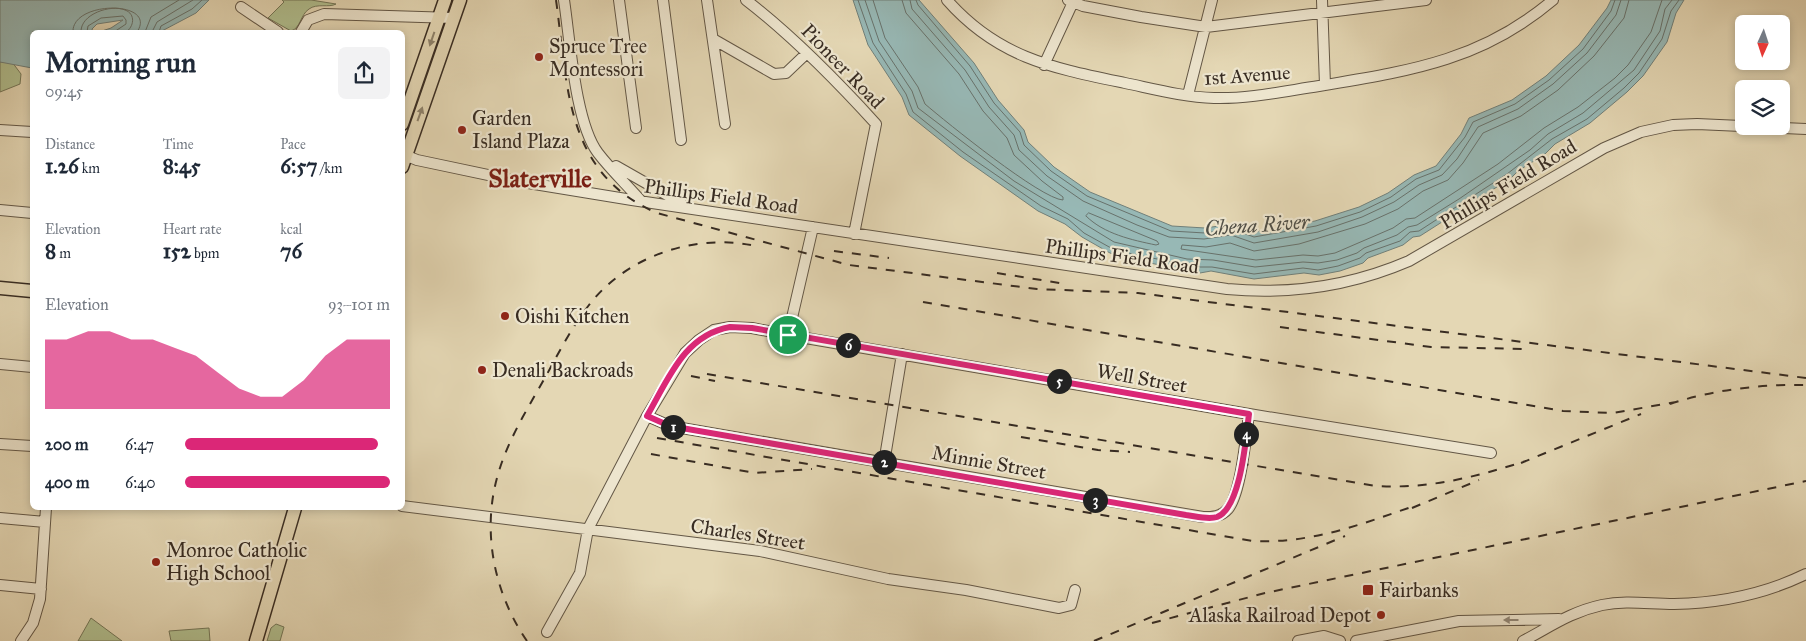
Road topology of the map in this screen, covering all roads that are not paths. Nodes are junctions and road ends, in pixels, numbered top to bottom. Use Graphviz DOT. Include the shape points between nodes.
graph roads {
  1 [pos="446,0"];
  2 [pos="460,0"];
  3 [pos="564,0"];
  4 [pos="619,0"];
  5 [pos="663,0"];
  6 [pos="706,0"];
  7 [pos="746,0"];
  8 [pos="947,0"];
  9 [pos="1212,0"];
  10 [pos="1322,0"];
  11 [pos="1426,0"];
  12 [pos="1553,0"];
  13 [pos="1071,1"];
  14 [pos="241,7"];
  15 [pos="1323,12"];
  16 [pos="439,17"];
  17 [pos="454,18"];
  18 [pos="1206,27"];
  19 [pos="275,30"];
  20 [pos="302,30"];
  21 [pos="712,39"];
  22 [pos="807,53"];
  23 [pos="1044,65"];
  24 [pos="1325,84"];
  25 [pos="1188,95"];
  26 [pos="405,115"];
  27 [pos="725,124"];
  28 [pos="636,128"];
  29 [pos="1806,129"];
  30 [pos="0,130"];
  31 [pos="30,132"];
  32 [pos="682,140"];
  33 [pos="597,152"];
  34 [pos="405,156"];
  35 [pos="405,159"];
  36 [pos="641,201"];
  37 [pos="695,209"];
  38 [pos="0,210"];
  39 [pos="30,213"];
  40 [pos="813,227"];
  41 [pos="854,234"];
  42 [pos="0,288"];
  43 [pos="30,291"];
  44 [pos="788,335"];
  45 [pos="902,354"];
  46 [pos="0,364"];
  47 [pos="30,367"];
  48 [pos="1249,414"];
  49 [pos="647,416"];
  50 [pos="0,444"];
  51 [pos="30,446"];
  52 [pos="1491,453"];
  53 [pos="884,462"];
  54 [pos="405,506"];
  55 [pos="46,510"];
  56 [pos="294,510"];
  57 [pos="0,518"];
  58 [pos="46,522"];
  59 [pos="588,528"];
  60 [pos="1806,574"];
  61 [pos="0,585"];
  62 [pos="41,589"];
  63 [pos="1075,590"];
  64 [pos="1560,619"];
  65 [pos="547,632"];
  66 [pos="22,641"];
  67 [pos="256,641"];
  68 [pos="1298,641"];
  69 [pos="1340,641"];
  70 [pos="1356,641"];
  71 [pos="1522,641"];
  1 -- 16 [label="main road"];
  2 -- 17 [label="main road"];
  3 -- 33 [label="street" via="581,113"];
  4 -- 28 [label="street"];
  5 -- 32 [label="street"];
  6 -- 21 [label="street"];
  7 -- 22 [label="street, Pioneer Road" via="773,20"];
  8 -- 23 [label="street, 1st Avenue" via="986,35"];
  9 -- 18 [label="street"];
  10 -- 15 [label="street"];
  11 -- 15 [label="street"];
  12 -- 24 [label="street, 1st Avenue" via="1502,36 1449,60"];
  13 -- 18 [label="street"];
  13 -- 23 [label="street"];
  14 -- 19 [label="street"];
  15 -- 18 [label="street"];
  15 -- 24 [label="street"];
  16 -- 17 [label="street"];
  16 -- 20 [label="street" via="324,14 308,20"];
  16 -- 26 [label="main road, one-way"];
  34 -- 17 [label="main road, one-way"];
  18 -- 25 [label="street"];
  21 -- 22 [label="street" via="774,74 786,73"];
  21 -- 27 [label="street"];
  22 -- 41 [label="street, Pioneer Road" via="876,124"];
  23 -- 25 [label="street, 1st Avenue"];
  24 -- 25 [label="street, 1st Avenue" via="1258,96 1214,98"];
  29 -- 41 [label="street, Phillips Field Road" via="1697,124 1641,132 1604,148 1409,261 1355,280 1302,290 1257,292 1227,289"];
  30 -- 31 [label="street"];
  33 -- 36 [label="street"];
  33 -- 37 [label="street" via="632,176"];
  35 -- 36 [label="street, Phillips Field Road"];
  36 -- 37 [label="street, Phillips Field Road"];
  37 -- 40 [label="street, Phillips Field Road"];
  38 -- 39 [label="street"];
  40 -- 41 [label="street, Phillips Field Road"];
  40 -- 44 [label="street"];
  42 -- 43 [label="main road"];
  44 -- 45 [label="street, Well Street"];
  44 -- 49 [label="street, Well Street" via="745,328 714,330 684,353"];
  45 -- 48 [label="street, Well Street"];
  45 -- 53 [label="street"];
  46 -- 47 [label="street"];
  48 -- 52 [label="street, Well Street"];
  48 -- 53 [label="street, Minnie Street" via="1234,496 1227,509 1217,516 1186,515"];
  49 -- 53 [label="street, Minnie Street" via="670,426"];
  49 -- 59 [label="street, Well Street"];
  50 -- 51 [label="street"];
  54 -- 59 [label="street, Charles Street"];
  55 -- 58 [label="street"];
  56 -- 67 [label="main road"];
  57 -- 58 [label="street"];
  58 -- 62 [label="street"];
  59 -- 63 [label="street, Charles Street" via="760,551 888,579 1059,608 1071,605"];
  59 -- 65 [label="street, Well Street" via="580,573"];
  60 -- 64 [label="street" via="1766,590 1730,598 1694,603 1614,603"];
  61 -- 62 [label="street"];
  62 -- 66 [label="street" via="33,623"];
  64 -- 70 [label="street, one-way" via="1459,621"];
  64 -- 71 [label="street"];
  68 -- 69 [label="street" via="1324,636"];
}
